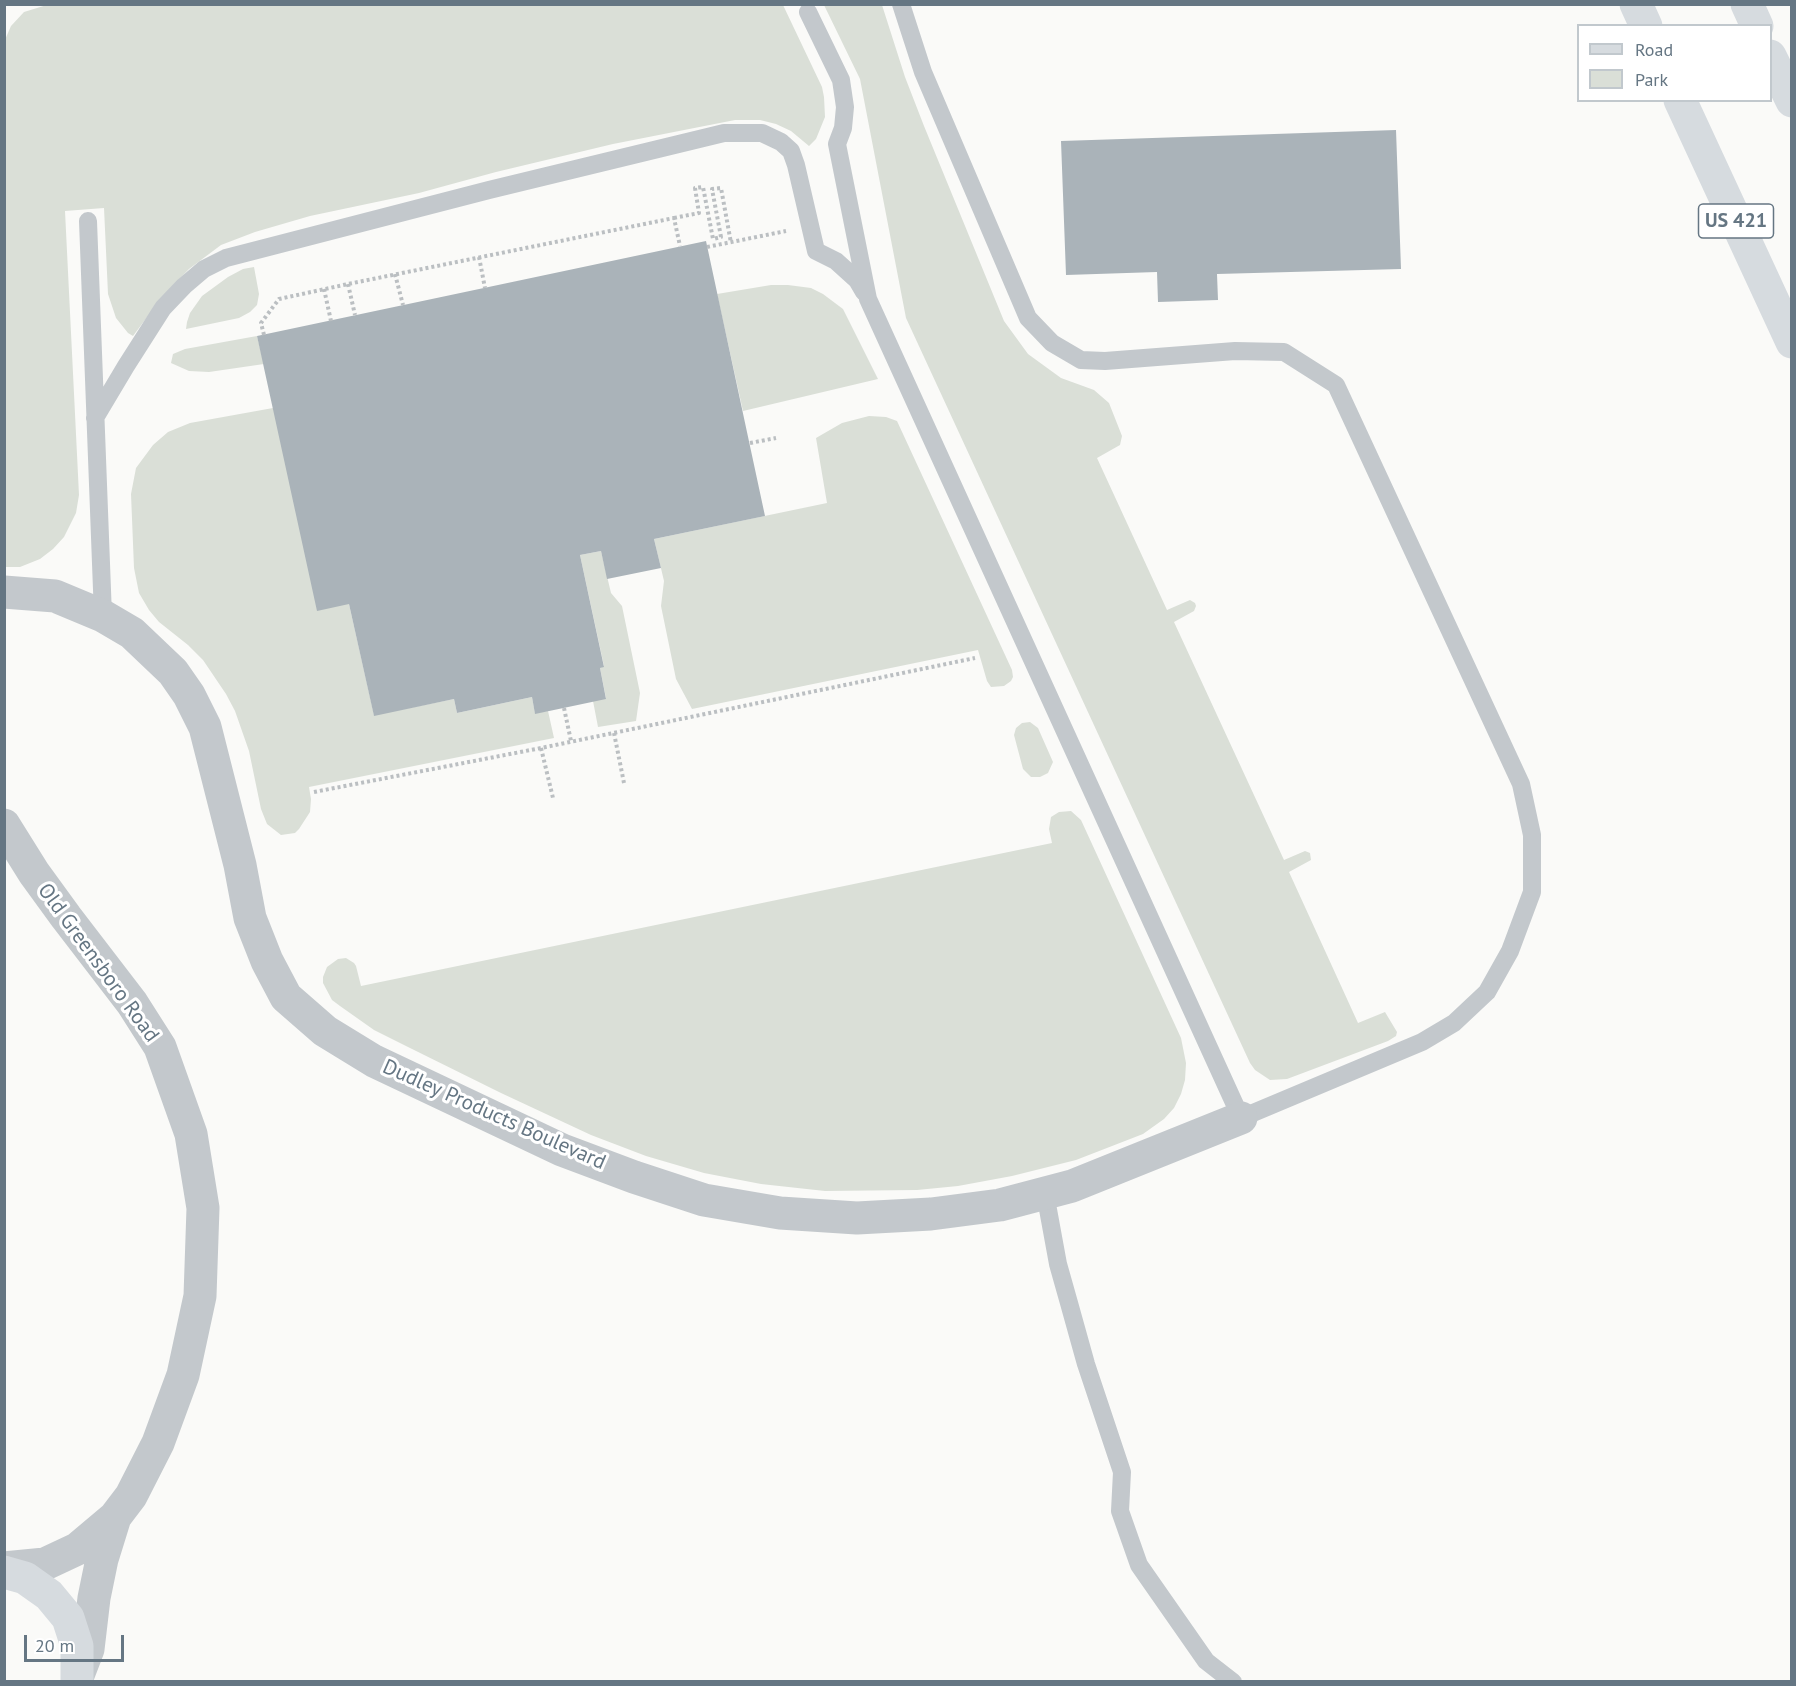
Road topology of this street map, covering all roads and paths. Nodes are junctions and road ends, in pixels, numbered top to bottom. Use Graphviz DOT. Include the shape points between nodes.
graph roads {
  1 [pos="901,4"];
  2 [pos="1636,4"];
  3 [pos="1747,4"];
  4 [pos="808,12"];
  5 [pos="1645,24"];
  6 [pos="1755,24"];
  7 [pos="1772,60"];
  8 [pos="1791,101"];
  9 [pos="1681,102"];
  10 [pos="674,218"];
  11 [pos="88,222"];
  12 [pos="810,226"];
  13 [pos="732,243"];
  14 [pos="680,246"];
  15 [pos="707,247"];
  16 [pos="479,257"];
  17 [pos="395,274"];
  18 [pos="348,284"];
  19 [pos="485,288"];
  20 [pos="324,289"];
  21 [pos="868,299"];
  22 [pos="403,305"];
  23 [pos="355,315"];
  24 [pos="331,321"];
  25 [pos="264,334"];
  26 [pos="1791,342"];
  27 [pos="96,418"];
  28 [pos="776,438"];
  29 [pos="750,443"];
  30 [pos="4,592"];
  31 [pos="103,616"];
  32 [pos="975,658"];
  33 [pos="564,708"];
  34 [pos="614,733"];
  35 [pos="571,741"];
  36 [pos="541,748"];
  37 [pos="624,783"];
  38 [pos="314,792"];
  39 [pos="553,798"];
  40 [pos="4,825"];
  41 [pos="1241,1118"];
  42 [pos="1045,1193"];
  43 [pos="115,1517"];
  44 [pos="4,1570"];
  45 [pos="77,1679"];
  46 [pos="1233,1682"];
  1 -- 41 [label="lane" via="923,72 1028,318 1052,343 1081,360 1105,361 1235,351 1284,352 1335,385 1521,784 1532,835 1532,892 1510,951 1487,992 1454,1023 1422,1042"];
  2 -- 5 [label="main road"];
  3 -- 6 [label="main road"];
  4 -- 21 [label="lane" via="841,80 845,107 837,144"];
  7 -- 8 [label="main road"];
  9 -- 26 [label="main road, US 421"];
  10 -- 13 [label="path" via="699,213 695,188 703,187 713,239 722,237 712,189 721,188"];
  10 -- 14 [label="path"];
  10 -- 16 [label="path"];
  11 -- 27 [label="lane"];
  12 -- 13 [label="path"];
  12 -- 21 [label="lane" via="816,251 836,261 856,280"];
  12 -- 27 [label="lane" via="791,151 762,133 724,133 226,258 204,269 163,308"];
  13 -- 15 [label="path"];
  16 -- 17 [label="path"];
  16 -- 19 [label="path"];
  17 -- 18 [label="path"];
  17 -- 22 [label="path"];
  18 -- 20 [label="path"];
  18 -- 23 [label="path"];
  20 -- 24 [label="path"];
  20 -- 25 [label="path" via="279,299 261,323"];
  21 -- 41 [label="lane"];
  27 -- 31 [label="lane"];
  28 -- 29 [label="path"];
  30 -- 31 [label="street, Dudley Products Boulevard" via="55,596"];
  31 -- 42 [label="street, Dudley Products Boulevard" via="132,633 173,672 189,695 205,727 250,918 267,961 286,998 325,1031 374,1061 562,1150 704,1200 780,1213 857,1218 1000,1205"];
  32 -- 34 [label="path"];
  33 -- 35 [label="path"];
  34 -- 35 [label="path"];
  34 -- 37 [label="path"];
  35 -- 36 [label="path"];
  36 -- 38 [label="path"];
  36 -- 39 [label="path"];
  40 -- 43 [label="street, Old Greensboro Road" via="34,873 132,1003 160,1047 190,1134 201,1197 200,1296 183,1375 158,1443"];
  41 -- 42 [label="street, Dudley Products Boulevard" via="1072,1186"];
  42 -- 46 [label="lane" via="1058,1264 1122,1472 1120,1511 1139,1565 1206,1660"];
  43 -- 44 [label="street, Old Greensboro Road" via="76,1549 45,1564"];
  43 -- 45 [label="street, Old Greensboro Road" via="102,1559 88,1648"];
  44 -- 45 [label="main road" via="25,1578 49,1595 68,1618 77,1646"];
}
